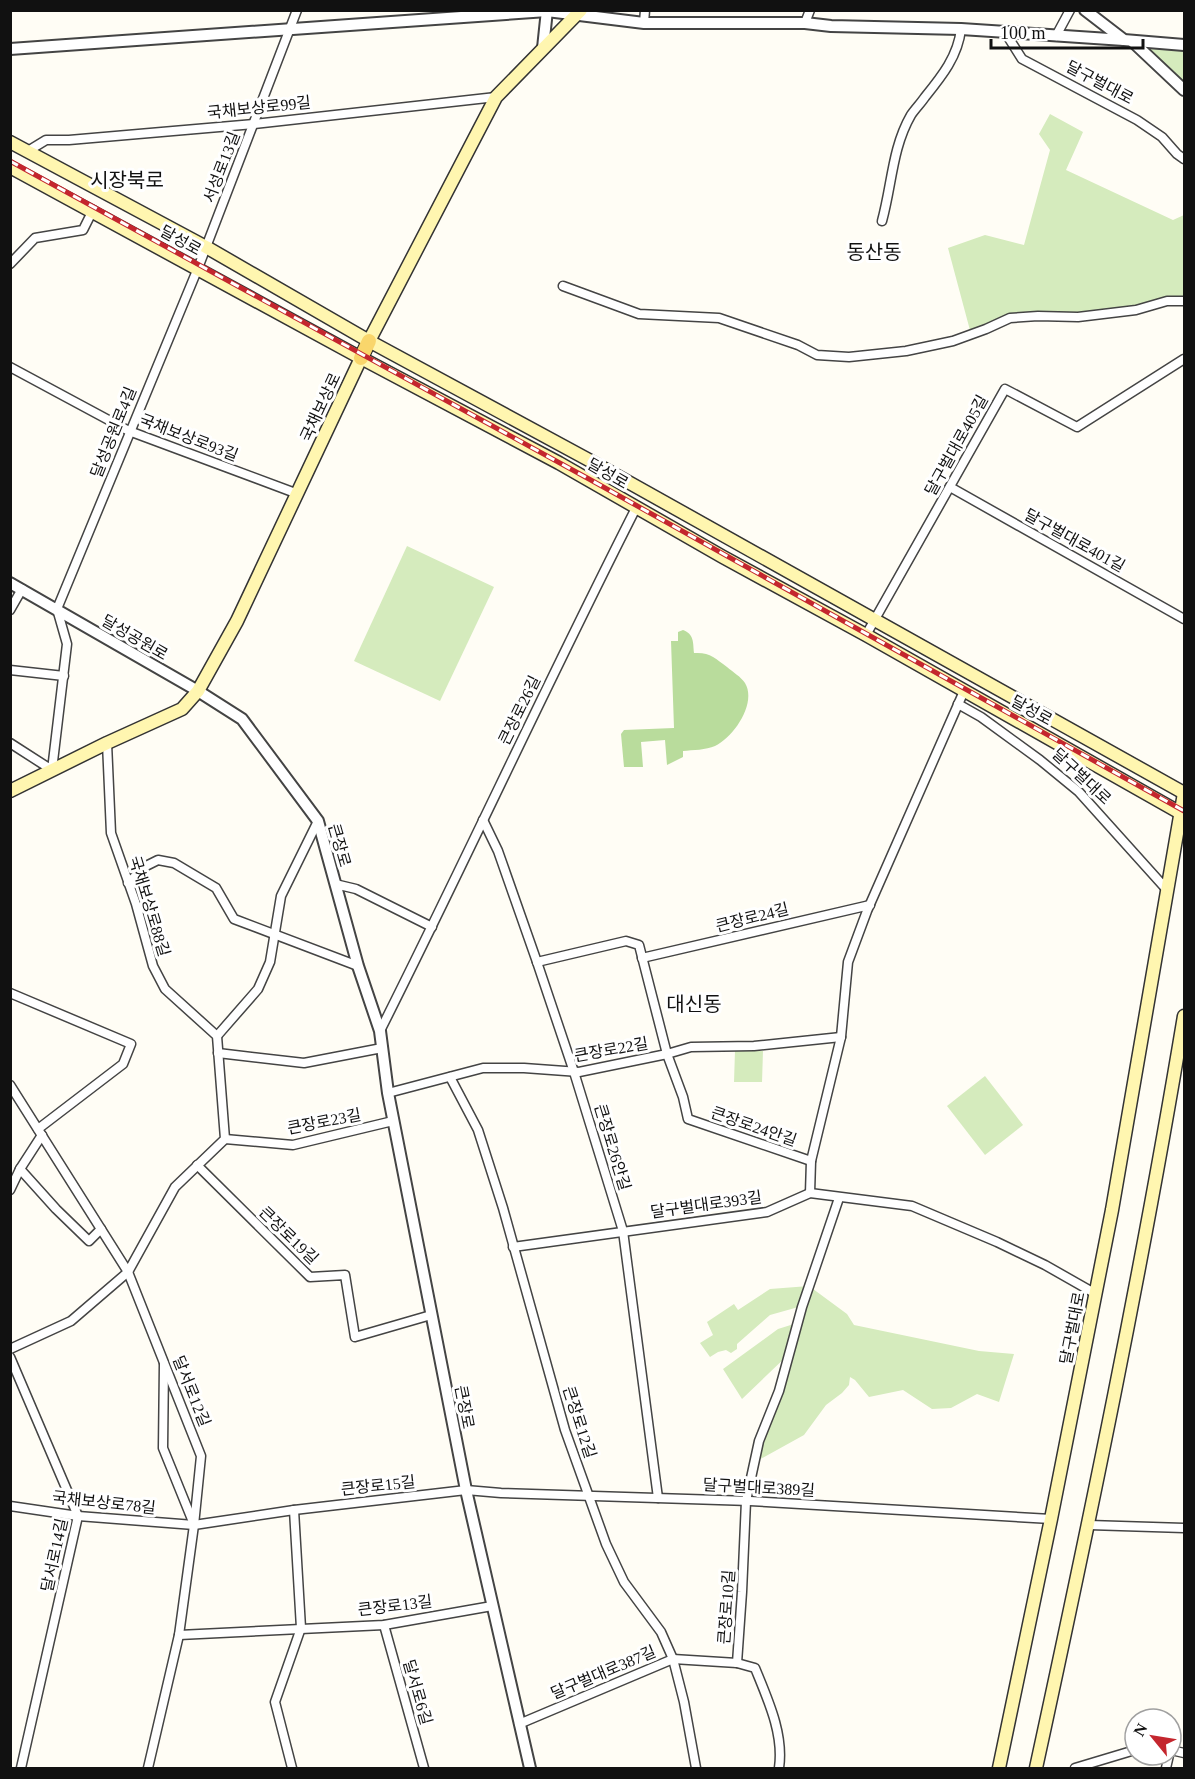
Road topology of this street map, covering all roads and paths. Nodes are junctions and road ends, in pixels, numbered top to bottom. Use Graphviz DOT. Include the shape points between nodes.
graph roads {
  1 [pos="297,10"];
  2 [pos="645,10"];
  3 [pos="810,10"];
  4 [pos="1070,10"];
  5 [pos="1085,10"];
  6 [pos="547,11"];
  7 [pos="578,13"];
  8 [pos="644,22"];
  9 [pos="805,23"];
  10 [pos="961,29"];
  11 [pos="290,30"];
  12 [pos="1005,32"];
  13 [pos="1056,36"];
  14 [pos="1128,40"];
  15 [pos="1185,45"];
  16 [pos="543,48"];
  17 [pos="10,49"];
  18 [pos="1185,90"];
  19 [pos="496,97"];
  20 [pos="254,124"];
  21 [pos="10,142"];
  22 [pos="28,152"];
  23 [pos="1185,159"];
  24 [pos="10,166"];
  25 [pos="93,210"];
  26 [pos="882,221"];
  27 [pos="206,247"];
  28 [pos="10,264"];
  29 [pos="198,268"];
  30 [pos="563,286"];
  31 [pos="1185,301"];
  32 [pos="369,341"];
  33 [pos="361,358"];
  34 [pos="1185,358"];
  35 [pos="10,367"];
  36 [pos="129,431"];
  37 [pos="950,487"];
  38 [pos="298,494"];
  39 [pos="636,508"];
  40 [pos="10,583"];
  41 [pos="22,589"];
  42 [pos="57,609"];
  43 [pos="10,610"];
  44 [pos="1185,619"];
  45 [pos="874,621"];
  46 [pos="867,635"];
  47 [pos="10,670"];
  48 [pos="64,676"];
  49 [pos="198,691"];
  50 [pos="964,691"];
  51 [pos="958,704"];
  52 [pos="10,743"];
  53 [pos="107,743"];
  54 [pos="52,770"];
  55 [pos="10,791"];
  56 [pos="1184,793"];
  57 [pos="1183,814"];
  58 [pos="483,820"];
  59 [pos="318,821"];
  60 [pos="128,883"];
  61 [pos="335,884"];
  62 [pos="1168,891"];
  63 [pos="870,905"];
  64 [pos="432,927"];
  65 [pos="275,934"];
  66 [pos="642,958"];
  67 [pos="537,962"];
  68 [pos="358,966"];
  69 [pos="12,993"];
  70 [pos="1185,1016"];
  71 [pos="380,1031"];
  72 [pos="217,1036"];
  73 [pos="841,1037"];
  74 [pos="382,1048"];
  75 [pos="218,1053"];
  76 [pos="667,1054"];
  77 [pos="574,1072"];
  78 [pos="450,1077"];
  79 [pos="10,1085"];
  80 [pos="388,1094"];
  81 [pos="393,1121"];
  82 [pos="40,1132"];
  83 [pos="225,1139"];
  84 [pos="811,1161"];
  85 [pos="197,1166"];
  86 [pos="20,1169"];
  87 [pos="10,1190"];
  88 [pos="810,1193"];
  89 [pos="839,1198"];
  90 [pos="101,1229"];
  91 [pos="623,1231"];
  92 [pos="513,1247"];
  93 [pos="128,1272"];
  94 [pos="1096,1294"];
  95 [pos="431,1316"];
  96 [pos="10,1349"];
  97 [pos="10,1357"];
  98 [pos="164,1362"];
  99 [pos="466,1490"];
  100 [pos="589,1496"];
  101 [pos="658,1498"];
  102 [pos="746,1501"];
  103 [pos="10,1506"];
  104 [pos="294,1510"];
  105 [pos="78,1516"];
  106 [pos="1051,1519"];
  107 [pos="194,1525"];
  108 [pos="1089,1525"];
  109 [pos="1185,1528"];
  110 [pos="492,1606"];
  111 [pos="384,1624"];
  112 [pos="302,1628"];
  113 [pos="179,1635"];
  114 [pos="673,1659"];
  115 [pos="737,1663"];
  116 [pos="519,1724"];
  117 [pos="1123,1754"];
  118 [pos="21,1768"];
  119 [pos="148,1768"];
  120 [pos="292,1768"];
  121 [pos="424,1768"];
  122 [pos="530,1768"];
  123 [pos="696,1768"];
  124 [pos="779,1768"];
  125 [pos="999,1768"];
  126 [pos="1036,1768"];
  127 [pos="1075,1768"];
  1 -- 11 [label="street, 서성로13길"];
  2 -- 8 [label="street"];
  3 -- 9 [label="street"];
  4 -- 13 [label="street"];
  5 -- 14 [label="street"];
  6 -- 7 [label="street"];
  6 -- 11 [label="street"];
  6 -- 16 [label="street"];
  7 -- 8 [label="street"];
  7 -- 16 [label="main road, 국채보상로"];
  8 -- 9 [label="street"];
  9 -- 10 [label="street"];
  10 -- 12 [label="street"];
  10 -- 26 [label="street" via="960,45 942,77 912,114 899,142"];
  11 -- 17 [label="street"];
  11 -- 20 [label="street, 서성로13길"];
  12 -- 13 [label="street"];
  12 -- 23 [label="street, 달구벌대로" via="1022,59 1137,120"];
  13 -- 14 [label="street"];
  14 -- 15 [label="street"];
  14 -- 18 [label="street"];
  16 -- 19 [label="main road, 국채보상로"];
  19 -- 20 [label="street, 국채보상로99길"];
  19 -- 32 [label="main road, 국채보상로"];
  20 -- 22 [label="street, 국채보상로99길" via="46,140"];
  20 -- 27 [label="street, 서성로13길"];
  21 -- 22 [label="main road"];
  22 -- 27 [label="main road"];
  24 -- 25 [label="main road, 달성로"];
  25 -- 28 [label="street" via="83,230 35,238"];
  25 -- 29 [label="main road, 달성로"];
  27 -- 29 [label="street, 서성로13길"];
  27 -- 32 [label="main road"];
  29 -- 33 [label="main road, 달성로"];
  29 -- 36 [label="street, 달성공원로4길"];
  30 -- 31 [label="street" via="639,314 719,318 817,355 849,357 953,341 1010,318 1078,317"];
  32 -- 33 [label="main road, 국채보상로"];
  32 -- 45 [label="main road"];
  33 -- 38 [label="main road, 국채보상로"];
  33 -- 39 [label="main road, 달성로"];
  34 -- 37 [label="street, 달구벌대로405길" via="1077,427 1005,389"];
  35 -- 36 [label="street, 국채보상로93길"];
  36 -- 38 [label="street, 국채보상로93길"];
  36 -- 42 [label="street, 달성공원로4길"];
  37 -- 44 [label="street, 달구벌대로401길"];
  37 -- 45 [label="street, 달구벌대로405길"];
  38 -- 49 [label="main road, 국채보상로" via="237,621"];
  39 -- 46 [label="main road, 달성로"];
  39 -- 58 [label="street, 큰장로26길"];
  40 -- 41 [label="street, 달성공원로"];
  41 -- 42 [label="street, 달성공원로"];
  41 -- 43 [label="street"];
  42 -- 48 [label="street" via="67,644"];
  42 -- 49 [label="street, 달성공원로"];
  45 -- 46 [label="street, 달구벌대로405길"];
  45 -- 56 [label="main road"];
  46 -- 50 [label="main road, 달성로"];
  47 -- 48 [label="street"];
  48 -- 54 [label="street"];
  49 -- 53 [label="main road, 국채보상로" via="182,709"];
  49 -- 59 [label="street, 큰장로" via="242,719"];
  50 -- 51 [label="street"];
  50 -- 57 [label="main road, 달성로"];
  51 -- 62 [label="street, 달구벌대로" via="981,717 1079,792"];
  51 -- 63 [label="street"];
  52 -- 54 [label="street"];
  53 -- 54 [label="main road, 국채보상로"];
  53 -- 60 [label="street, 국채보상로88길" via="111,833"];
  54 -- 55 [label="main road, 국채보상로"];
  56 -- 57 [label="main road, 달구벌대로"];
  57 -- 62 [label="main road, 달구벌대로"];
  58 -- 64 [label="street, 큰장로26길"];
  58 -- 67 [label="street, 큰장로26안길" via="498,851"];
  59 -- 61 [label="street, 큰장로"];
  59 -- 65 [label="street" via="280,896"];
  60 -- 65 [label="street" via="158,860 174,863 216,888 234,919"];
  60 -- 72 [label="street, 국채보상로88길" via="153,966 165,989"];
  61 -- 64 [label="street" via="356,889"];
  61 -- 68 [label="street, 큰장로"];
  62 -- 94 [label="main road, 달구벌대로"];
  63 -- 66 [label="street, 큰장로24길"];
  63 -- 73 [label="street" via="848,962"];
  64 -- 71 [label="street, 큰장로26길"];
  65 -- 68 [label="street"];
  65 -- 72 [label="street" via="270,962 258,988"];
  66 -- 67 [label="street, 큰장로24안길" via="639,945 626,941"];
  66 -- 76 [label="street, 큰장로24안길"];
  67 -- 77 [label="street, 큰장로26안길"];
  68 -- 71 [label="street, 큰장로"];
  69 -- 82 [label="street" via="131,1044 123,1064"];
  70 -- 108 [label="main road"];
  71 -- 74 [label="street, 큰장로"];
  72 -- 75 [label="street"];
  73 -- 76 [label="street, 큰장로22길" via="754,1046 691,1047"];
  73 -- 84 [label="street"];
  74 -- 75 [label="street" via="304,1063"];
  74 -- 80 [label="street, 큰장로"];
  75 -- 83 [label="street"];
  76 -- 77 [label="street, 큰장로22길"];
  76 -- 84 [label="street, 큰장로24안길" via="688,1119"];
  77 -- 78 [label="street, 큰장로22길" via="483,1068"];
  77 -- 91 [label="street, 큰장로26안길"];
  78 -- 80 [label="street, 큰장로22길"];
  78 -- 92 [label="street, 큰장로12길" via="478,1130"];
  79 -- 82 [label="street, 달서로12길"];
  80 -- 81 [label="street, 큰장로"];
  81 -- 83 [label="street, 큰장로23길" via="293,1145"];
  81 -- 95 [label="street, 큰장로"];
  82 -- 86 [label="street"];
  82 -- 90 [label="street, 달서로12길"];
  83 -- 85 [label="street"];
  84 -- 88 [label="street"];
  85 -- 93 [label="street" via="175,1187"];
  85 -- 95 [label="street, 큰장로19길" via="310,1277 345,1275 355,1337"];
  86 -- 87 [label="street"];
  86 -- 90 [label="street" via="89,1241"];
  88 -- 89 [label="street"];
  88 -- 91 [label="street, 달구벌대로393길" via="767,1212"];
  89 -- 94 [label="street" via="912,1206 998,1242"];
  89 -- 102 [label="street, 큰장로10길" via="759,1441"];
  90 -- 93 [label="street, 달서로12길"];
  91 -- 92 [label="street, 달구벌대로393길"];
  91 -- 101 [label="street, 큰장로26안길"];
  92 -- 100 [label="street, 큰장로12길" via="565,1430"];
  93 -- 96 [label="street" via="71,1321"];
  93 -- 98 [label="street, 달서로12길"];
  94 -- 106 [label="main road, 달구벌대로"];
  95 -- 99 [label="street, 큰장로"];
  97 -- 105 [label="street, 달서로14길"];
  98 -- 107 [label="street, 달서로12길" via="163,1448"];
  98 -- 107 [label="street, 달서로12길" via="201,1456"];
  99 -- 100 [label="street, 달구벌대로389길"];
  99 -- 104 [label="street, 큰장로15길"];
  99 -- 110 [label="street, 큰장로"];
  100 -- 101 [label="street, 달구벌대로389길"];
  100 -- 114 [label="street, 큰장로12길" via="624,1582 661,1632"];
  101 -- 102 [label="street, 달구벌대로389길"];
  102 -- 106 [label="street, 달구벌대로389길"];
  102 -- 115 [label="street, 큰장로10길"];
  103 -- 105 [label="street, 국채보상로78길"];
  104 -- 107 [label="street, 큰장로15길"];
  104 -- 112 [label="street"];
  105 -- 107 [label="street, 국채보상로78길"];
  105 -- 118 [label="street, 달서로14길"];
  106 -- 125 [label="main road, 달구벌대로"];
  107 -- 113 [label="street, 달서로12길"];
  108 -- 109 [label="street"];
  108 -- 126 [label="main road"];
  110 -- 111 [label="street, 큰장로13길"];
  110 -- 116 [label="street, 큰장로"];
  111 -- 112 [label="street, 큰장로13길"];
  111 -- 121 [label="street, 달서로6길"];
  112 -- 113 [label="street, 큰장로13길"];
  112 -- 120 [label="street" via="275,1702"];
  113 -- 119 [label="street, 달서로12길"];
  114 -- 115 [label="street, 달구벌대로387길"];
  114 -- 116 [label="street, 달구벌대로387길"];
  114 -- 123 [label="street, 큰장로12길"];
  115 -- 124 [label="street, 큰장로10길" via="755,1668 773,1714 782,1753"];
  116 -- 122 [label="street, 큰장로"];
  117 -- 127 [label="street"];
}
